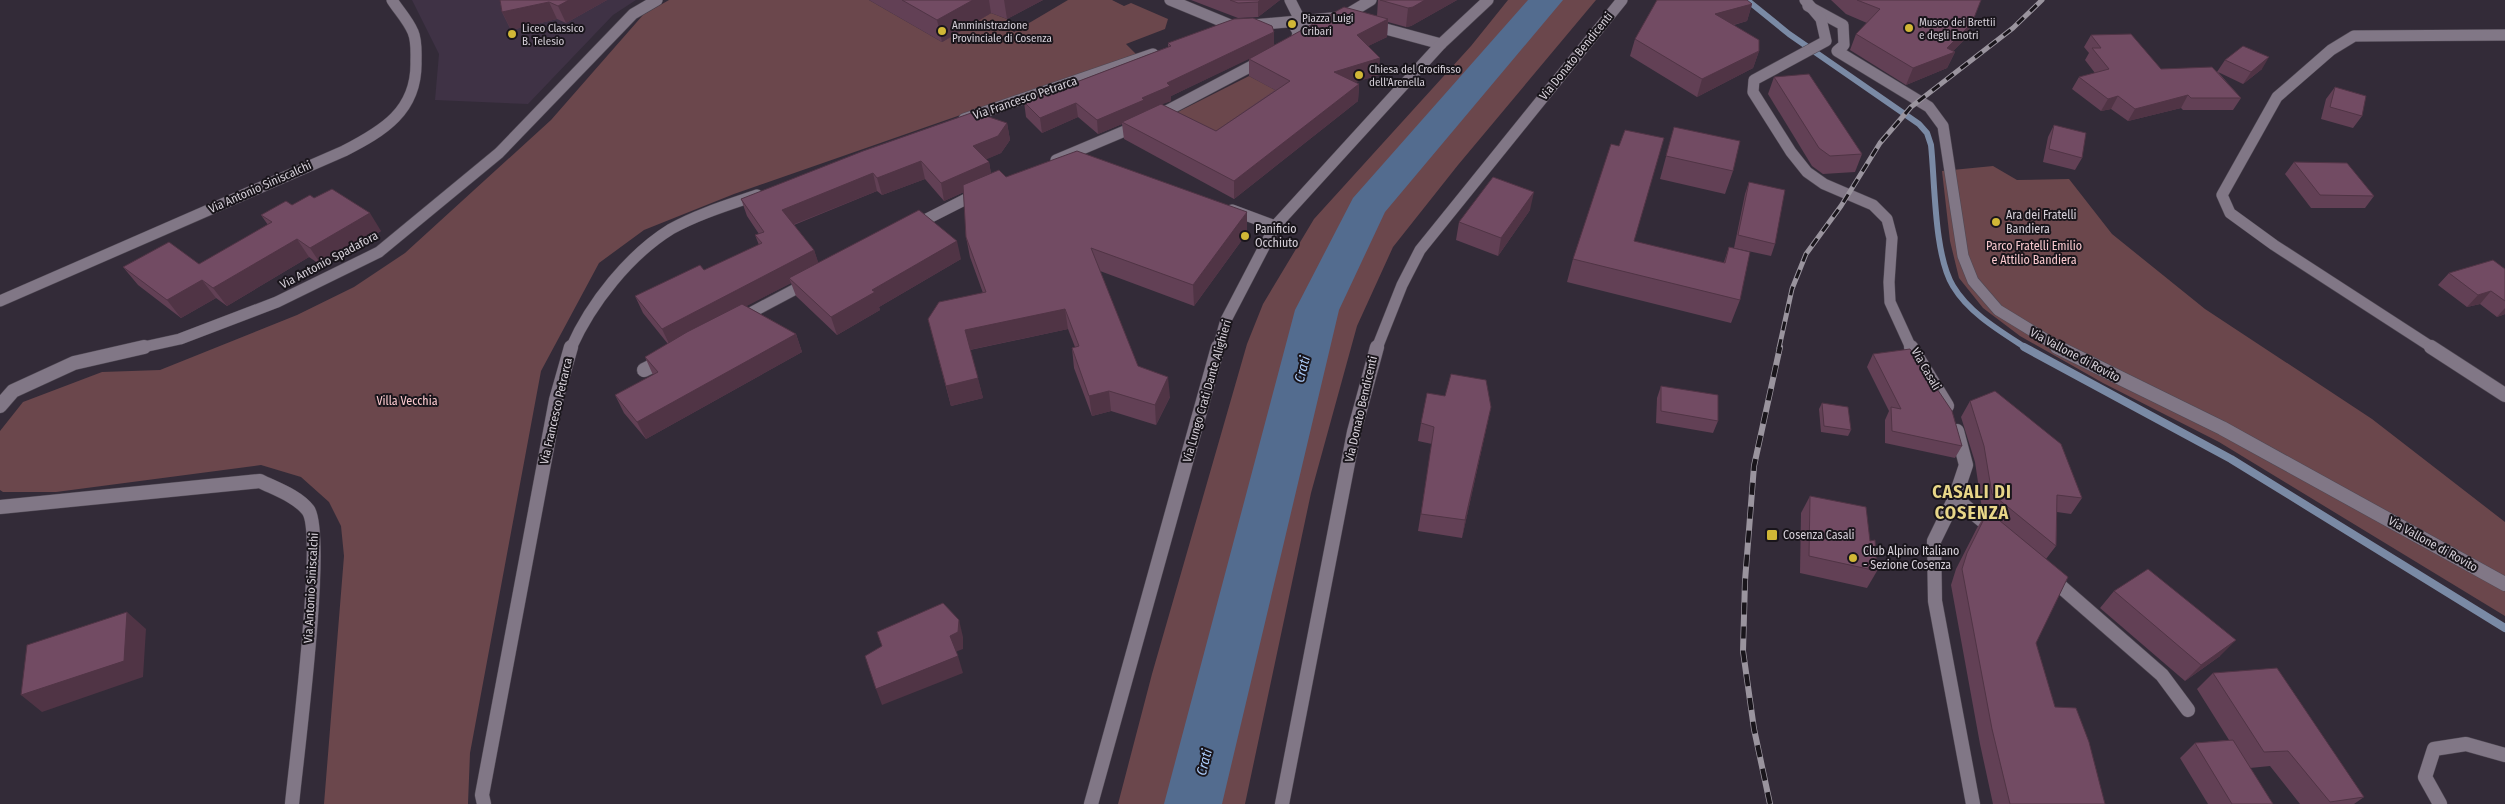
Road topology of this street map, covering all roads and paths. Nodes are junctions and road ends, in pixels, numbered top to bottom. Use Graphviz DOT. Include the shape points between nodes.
graph roads {
  1 [pos="392,0"];
  2 [pos="657,0"];
  3 [pos="1170,0"];
  4 [pos="1290,0"];
  5 [pos="1371,0"];
  6 [pos="1488,0"];
  7 [pos="1622,0"];
  8 [pos="1806,3"];
  9 [pos="1343,17"];
  10 [pos="1297,22"];
  11 [pos="1233,26"];
  12 [pos="1218,31"];
  13 [pos="2505,35"];
  14 [pos="1441,44"];
  15 [pos="1167,49"];
  16 [pos="956,122"];
  17 [pos="1075,152"];
  18 [pos="1093,159"];
  19 [pos="1048,163"];
  20 [pos="994,186"];
  21 [pos="772,190"];
  22 [pos="1220,206"];
  23 [pos="1275,226"];
  24 [pos="906,230"];
  25 [pos="819,276"];
  26 [pos="0,301"];
  27 [pos="732,323"];
  28 [pos="670,356"];
  29 [pos="644,370"];
  30 [pos="2505,395"];
  31 [pos="0,406"];
  32 [pos="1955,498"];
  33 [pos="0,507"];
  34 [pos="2007,541"];
  35 [pos="2037,566"];
  36 [pos="2505,584"];
  37 [pos="2188,710"];
  38 [pos="2505,755"];
  39 [pos="292,804"];
  40 [pos="484,804"];
  41 [pos="1091,804"];
  42 [pos="1282,804"];
  43 [pos="1973,804"];
  44 [pos="2440,804"];
  1 -- 26 [label="street, Via Antonio Siniscalchi" via="413,32 417,67 414,92 388,125 344,151"];
  2 -- 31 [label="street, Via Antonio Spadafora" via="633,14 499,153 380,252 277,302 180,339 74,363 13,391"];
  3 -- 11 [label="street"];
  4 -- 10 [label="street"];
  5 -- 9 [label="street"];
  6 -- 14 [label="street, Via Lungo Crati Dante Alighieri"];
  7 -- 42 [label="street, Via Donato Bendicenti" via="1420,250 1385,320 1362,394"];
  8 -- 32 [label="street, Via Casali" via="1821,19 1826,41 1754,80 1753,92 1801,165 1814,178 1873,204 1887,218 1892,230 1889,300 1950,411 1966,465"];
  8 -- 36 [label="street, Via Vallone di Rovito" via="1842,25 1844,45 1837,51 1929,107 1944,126 1963,256 1972,282 1998,310 2038,338 2222,428"];
  9 -- 10 [label="street"];
  9 -- 14 [label="street"];
  10 -- 11 [label="street"];
  10 -- 17 [label="street" via="1296,43 1148,121"];
  11 -- 12 [label="street"];
  13 -- 30 [label="street" via="2354,36 2331,50 2277,97 2222,195 2230,213 2274,245"];
  14 -- 23 [label="street, Via Lungo Crati Dante Alighieri"];
  15 -- 16 [label="street, Via Francesco Petrarca"];
  17 -- 18 [label="street"];
  17 -- 19 [label="street"];
  20 -- 24 [label="street"];
  21 -- 40 [label="street, Via Francesco Petrarca" via="707,213 662,235 625,269 589,314 568,354 552,419 482,795"];
  22 -- 23 [label="street"];
  23 -- 41 [label="street, Via Lungo Crati Dante Alighieri" via="1226,320"];
  25 -- 27 [label="street"];
  28 -- 29 [label="street"];
  32 -- 34 [label="street"];
  32 -- 43 [label="street, Via Casali" via="1934,540 1935,601"];
  33 -- 39 [label="street, Via Antonio Siniscalchi" via="260,480 294,498 309,511 314,528 311,623"];
  35 -- 37 [label="street" via="2162,674"];
  38 -- 44 [label="street" via="2466,744 2434,750 2424,777"];
}
